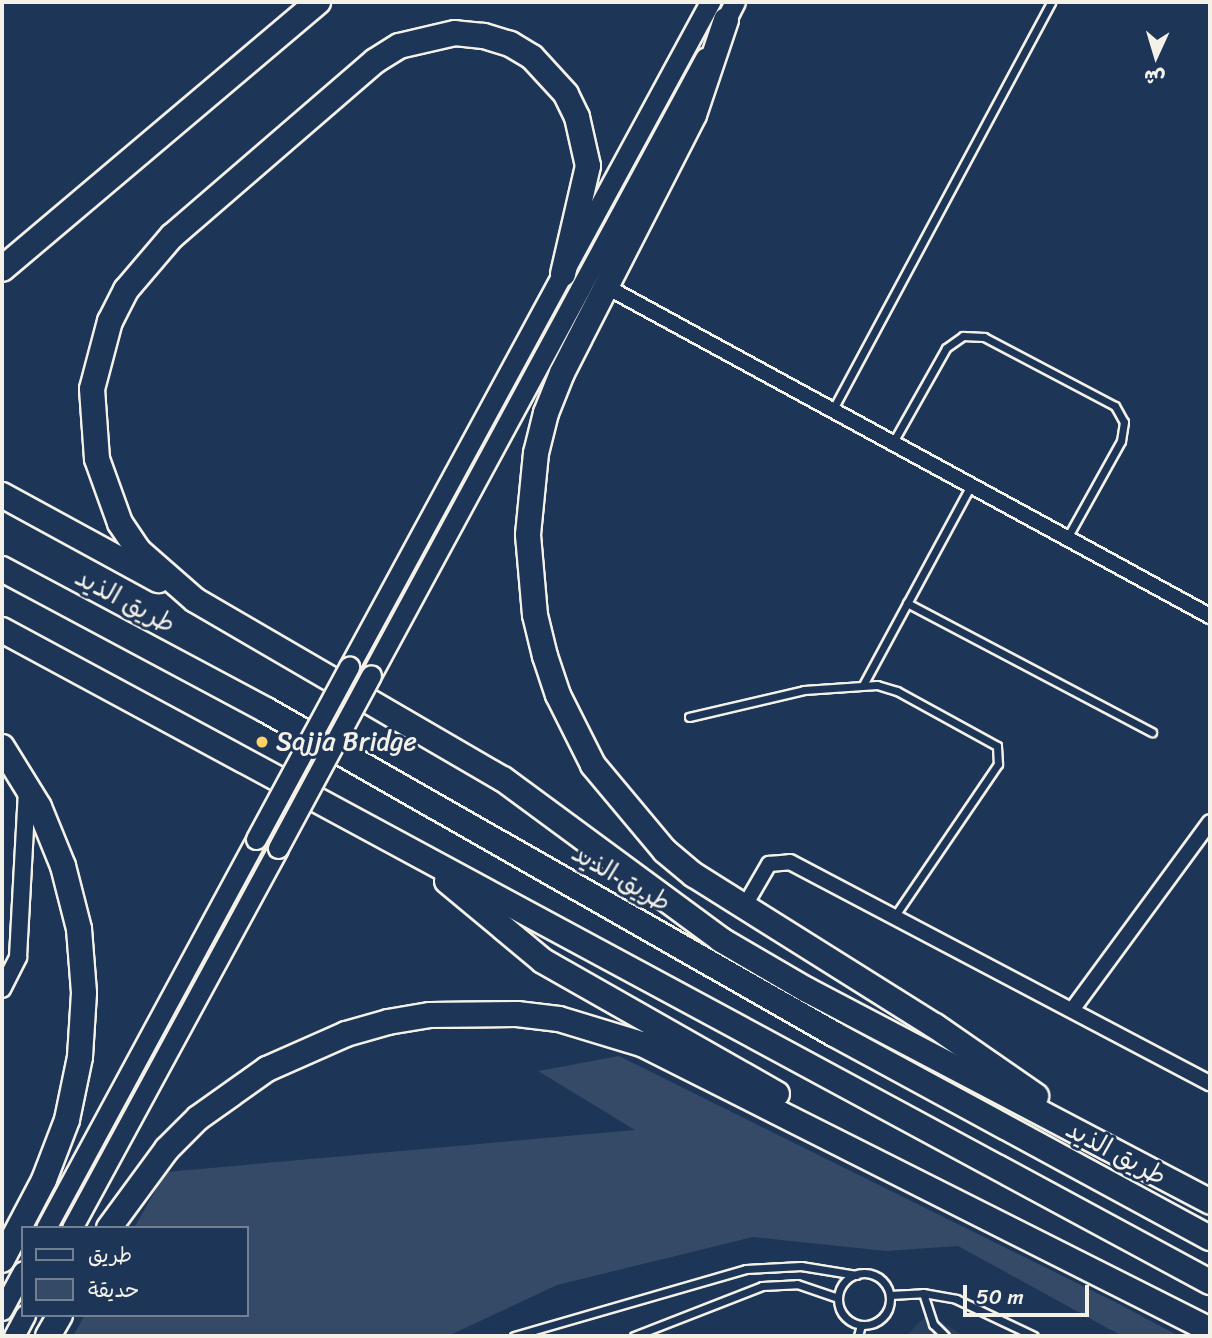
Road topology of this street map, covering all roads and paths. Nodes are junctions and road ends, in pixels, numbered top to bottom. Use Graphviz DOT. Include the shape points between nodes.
graph roads {
  1 [pos="318,2"];
  2 [pos="1051,2"];
  3 [pos="724,8"];
  4 [pos="2,269"];
  5 [pos="563,274"];
  6 [pos="607,288"];
  7 [pos="832,411"];
  8 [pos="892,444"];
  9 [pos="970,487"];
  10 [pos="2,495"];
  11 [pos="1066,539"];
  12 [pos="2,569"];
  13 [pos="195,600"];
  14 [pos="907,603"];
  15 [pos="1210,616"];
  16 [pos="2,630"];
  17 [pos="863,685"];
  18 [pos="689,717"];
  19 [pos="1152,732"];
  20 [pos="2,747"];
  21 [pos="27,788"];
  22 [pos="1210,822"];
  23 [pos="418,855"];
  24 [pos="744,907"];
  25 [pos="894,917"];
  26 [pos="2,989"];
  27 [pos="1072,1010"];
  28 [pos="1210,1083"];
  29 [pos="1147,1170"];
  30 [pos="1210,1202"];
  31 [pos="47,1226"];
  32 [pos="73,1226"];
  33 [pos="110,1226"];
  34 [pos="1210,1238"];
  35 [pos="1059,1250"];
  36 [pos="2,1260"];
  37 [pos="21,1275"];
  38 [pos="856,1275"];
  39 [pos="1210,1282"];
  40 [pos="923,1293"];
  41 [pos="890,1296"];
  42 [pos="838,1298"];
  43 [pos="2,1310"];
  44 [pos="24,1317"];
  45 [pos="59,1317"];
  46 [pos="861,1325"];
  47 [pos="1210,1330"];
  48 [pos="14,1336"];
  49 [pos="48,1336"];
  50 [pos="514,1336"];
  51 [pos="634,1336"];
  52 [pos="858,1336"];
  53 [pos="945,1336"];
  54 [pos="1034,1336"];
  1 -- 4 [label="highway"];
  2 -- 7 [label="lane"];
  3 -- 5 [label="main road"];
  3 -- 6 [label="highway" via="699,105"];
  3 -- 32 [label="main road, bridge" via="371,676"];
  5 -- 13 [label="highway" via="588,166 578,117 566,94 532,57 483,36 426,37 375,61 172,236 134,281 110,321 98,355 92,424 100,470 120,523 139,551"];
  5 -- 31 [label="main road, bridge"];
  6 -- 7 [label="street"];
  6 -- 24 [label="highway" via="562,373 536,453 527,535 536,615 558,695 575,733 615,795 665,851"];
  7 -- 8 [label="street"];
  8 -- 9 [label="street"];
  8 -- 11 [label="lane" via="946,348 963,336 984,337 1115,406 1124,422 1121,440"];
  9 -- 11 [label="street"];
  9 -- 14 [label="lane"];
  10 -- 13 [label="highway"];
  11 -- 15 [label="street"];
  12 -- 34 [label="highway, طريق الذيد" via="266,710 834,1034"];
  13 -- 29 [label="highway" via="503,779 680,912 763,965"];
  14 -- 17 [label="lane"];
  14 -- 19 [label="lane"];
  16 -- 23 [label="highway"];
  17 -- 18 [label="lane" via="804,690"];
  17 -- 25 [label="lane" via="897,691 993,742 1001,755"];
  20 -- 21 [label="highway"];
  21 -- 26 [label="street" via="18,957"];
  21 -- 36 [label="highway" via="63,866 79,929 84,993 80,1057 67,1120 44,1180"];
  22 -- 27 [label="street"];
  23 -- 35 [label="highway" via="543,961"];
  23 -- 39 [label="highway"];
  24 -- 25 [label="street" via="764,870 783,860"];
  24 -- 29 [label="highway" via="935,1026"];
  25 -- 27 [label="street"];
  27 -- 28 [label="street"];
  29 -- 30 [label="highway"];
  33 -- 35 [label="highway" via="167,1149 206,1112 268,1069 306,1049 377,1025 474,1012 559,1019 642,1044 971,1212"];
  35 -- 47 [label="highway"];
  37 -- 43 [label="main road"];
  38 -- 41 [label="lane" via="874,1275"];
  38 -- 42 [label="lane" via="847,1280"];
  38 -- 50 [label="lane" via="801,1266 746,1269"];
  40 -- 41 [label="lane"];
  40 -- 53 [label="lane" via="933,1324"];
  40 -- 54 [label="lane" via="971,1304"];
  41 -- 46 [label="lane" via="885,1315"];
  42 -- 46 [label="lane" via="844,1315"];
  42 -- 51 [label="lane" via="797,1284 762,1286"];
  44 -- 48 [label="main road"];
  45 -- 49 [label="highway"];
  46 -- 52 [label="lane"];
}
